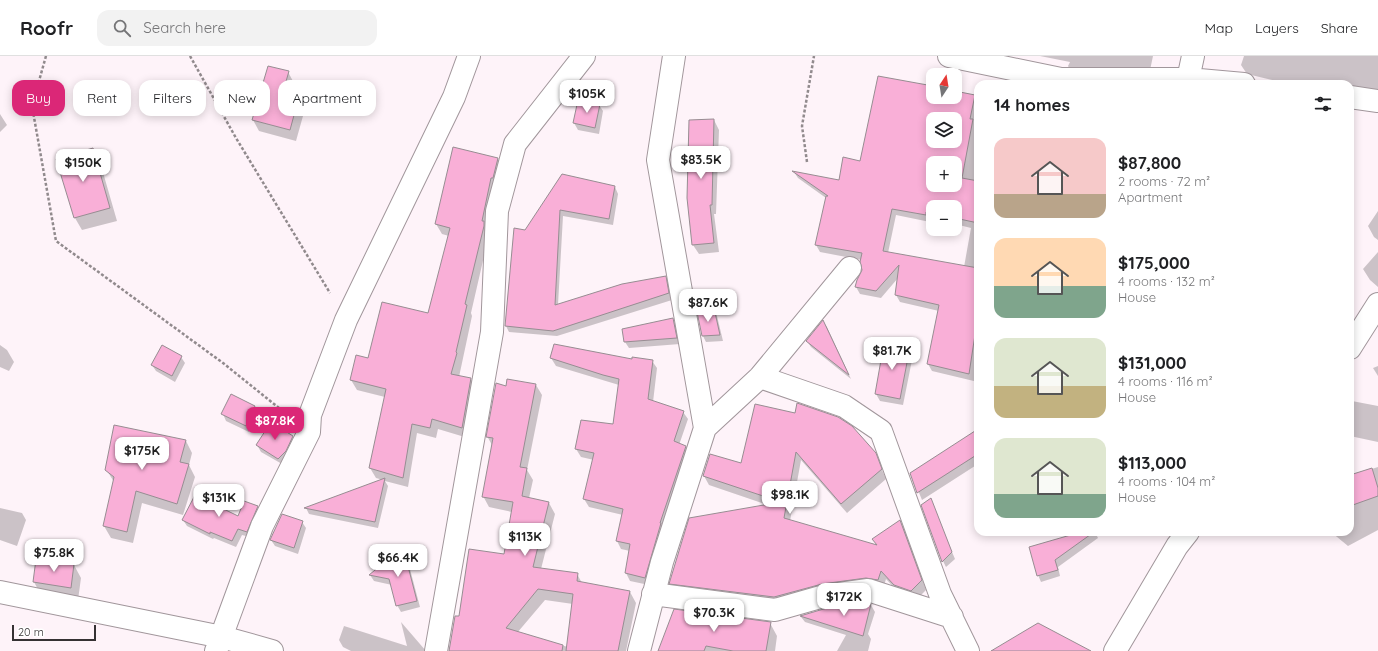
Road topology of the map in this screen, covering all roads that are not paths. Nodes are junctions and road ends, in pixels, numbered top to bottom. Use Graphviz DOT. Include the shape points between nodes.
graph roads {
  1 [pos="469,56"];
  2 [pos="584,56"];
  3 [pos="674,56"];
  4 [pos="949,56"];
  5 [pos="1193,56"];
  6 [pos="1124,80"];
  7 [pos="1187,80"];
  8 [pos="1354,98"];
  9 [pos="1378,101"];
  10 [pos="850,268"];
  11 [pos="1378,304"];
  12 [pos="1354,342"];
  13 [pos="760,377"];
  14 [pos="704,428"];
  15 [pos="1177,537"];
  16 [pos="0,592"];
  17 [pos="654,594"];
  18 [pos="952,618"];
  19 [pos="219,644"];
  20 [pos="272,651"];
  21 [pos="436,651"];
  22 [pos="639,651"];
  23 [pos="968,651"];
  24 [pos="1115,651"];
  1 -- 19 [label="street" via="454,97 346,320 310,415 309,432 262,526"];
  2 -- 21 [label="street" via="515,144 497,211 492,332"];
  3 -- 14 [label="street" via="658,160"];
  4 -- 6 [label="street" via="1061,79"];
  5 -- 7 [label="street"];
  8 -- 9 [label="street"];
  10 -- 13 [label="street"];
  11 -- 12 [label="street"];
  13 -- 14 [label="street"];
  13 -- 18 [label="street" via="844,406 881,431 940,594"];
  14 -- 17 [label="street"];
  15 -- 24 [label="street"];
  16 -- 19 [label="street"];
  17 -- 18 [label="street" via="775,610 824,596 868,590"];
  17 -- 22 [label="street"];
  18 -- 23 [label="street"];
  19 -- 20 [label="street"];
}
